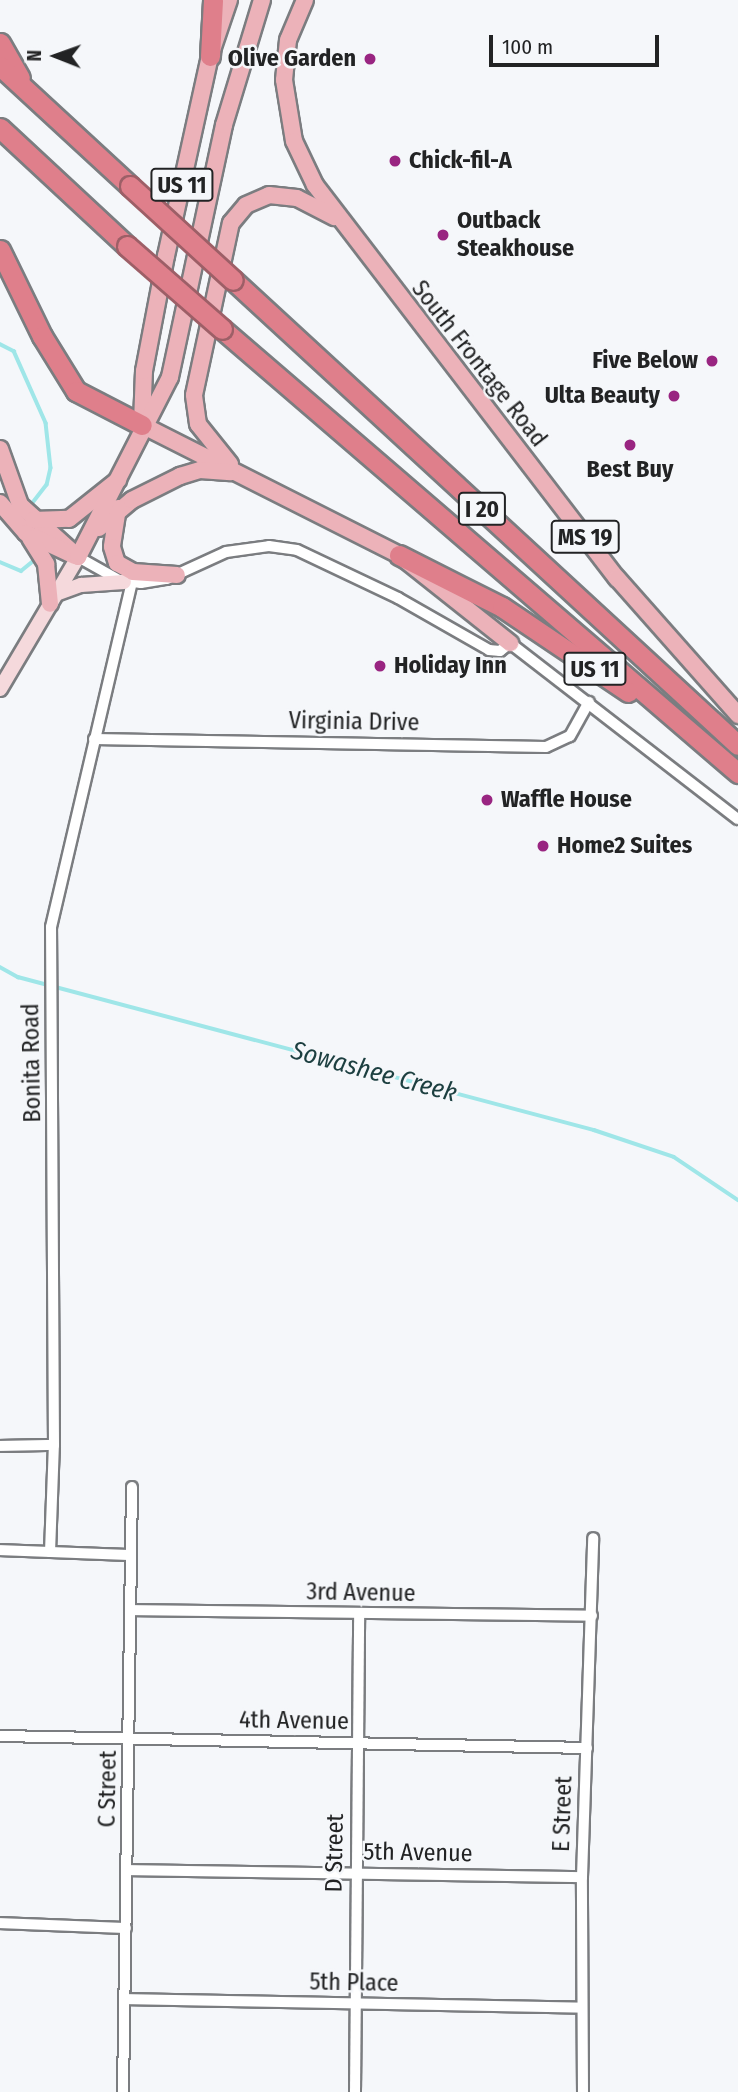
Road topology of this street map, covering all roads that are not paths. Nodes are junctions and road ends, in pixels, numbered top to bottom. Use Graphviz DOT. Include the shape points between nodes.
graph roads {
  1 [pos="212,0"];
  2 [pos="229,0"];
  3 [pos="262,0"];
  4 [pos="305,0"];
  5 [pos="0,43"];
  6 [pos="211,56"];
  7 [pos="0,66"];
  8 [pos="28,90"];
  9 [pos="0,128"];
  10 [pos="339,220"];
  11 [pos="0,250"];
  12 [pos="142,425"];
  13 [pos="0,449"];
  14 [pos="124,471"];
  15 [pos="240,473"];
  16 [pos="0,503"];
  17 [pos="118,511"];
  18 [pos="30,527"];
  19 [pos="91,535"];
  20 [pos="399,555"];
  21 [pos="78,557"];
  22 [pos="177,575"];
  23 [pos="128,582"];
  24 [pos="53,599"];
  25 [pos="509,643"];
  26 [pos="0,688"];
  27 [pos="589,702"];
  28 [pos="738,715"];
  29 [pos="688,729"];
  30 [pos="94,738"];
  31 [pos="738,745"];
  32 [pos="738,773"];
  33 [pos="738,819"];
  34 [pos="0,1446"];
  35 [pos="54,1446"];
  36 [pos="132,1487"];
  37 [pos="593,1538"];
  38 [pos="0,1550"];
  39 [pos="50,1552"];
  40 [pos="130,1555"];
  41 [pos="130,1610"];
  42 [pos="359,1614"];
  43 [pos="592,1616"];
  44 [pos="0,1736"];
  45 [pos="129,1738"];
  46 [pos="357,1744"];
  47 [pos="587,1748"];
  48 [pos="128,1870"];
  49 [pos="356,1873"];
  50 [pos="582,1877"];
  51 [pos="0,1923"];
  52 [pos="126,1928"];
  53 [pos="126,1998"];
  54 [pos="354,2004"];
  55 [pos="582,2008"];
  56 [pos="123,2092"];
  57 [pos="355,2092"];
  58 [pos="583,2092"];
  1 -- 6 [label="highway, US 11"];
  2 -- 6 [label="main road"];
  3 -- 12 [label="main road" via="229,104 170,377"];
  4 -- 10 [label="main road, South Frontage Road / MS 19" via="286,50 288,117 302,161"];
  5 -- 8 [label="highway"];
  6 -- 12 [label="main road, US 11" via="159,290 144,371"];
  7 -- 8 [label="highway, I 20"];
  8 -- 31 [label="highway, I 20, bridge"];
  9 -- 29 [label="highway, I 20, bridge" via="127,246"];
  10 -- 15 [label="main road" via="297,198 269,195 246,205 226,234 194,406 210,443"];
  10 -- 28 [label="main road, South Frontage Road / MS 19" via="617,578"];
  11 -- 12 [label="highway" via="42,336 76,391"];
  12 -- 14 [label="main road, US 11"];
  12 -- 15 [label="main road"];
  13 -- 18 [label="main road"];
  14 -- 17 [label="main road"];
  14 -- 18 [label="main road" via="69,519"];
  14 -- 19 [label="main road"];
  15 -- 17 [label="main road, US 11" via="189,472"];
  15 -- 20 [label="main road, US 11"];
  16 -- 18 [label="main road"];
  17 -- 19 [label="main road, US 11"];
  17 -- 22 [label="main road" via="112,547 117,563 133,572"];
  18 -- 21 [label="main road"];
  18 -- 24 [label="main road" via="46,564"];
  19 -- 21 [label="main road, US 11"];
  20 -- 25 [label="main road"];
  20 -- 29 [label="highway, US 11" via="502,607 660,716"];
  21 -- 23 [label="street"];
  21 -- 24 [label="main road"];
  22 -- 23 [label="street"];
  22 -- 25 [label="street" via="232,551 268,546 298,550 398,598 489,650 500,651"];
  23 -- 24 [label="main road" via="81,585"];
  23 -- 30 [label="street, Bonita Road"];
  24 -- 26 [label="main road"];
  25 -- 27 [label="street"];
  27 -- 30 [label="street, Virginia Drive" via="570,736 546,747"];
  27 -- 33 [label="street"];
  29 -- 32 [label="highway, I 20"];
  30 -- 35 [label="street, Bonita Road" via="51,927"];
  34 -- 35 [label="street"];
  35 -- 39 [label="street, Bonita Road"];
  36 -- 40 [label="street, C Street"];
  37 -- 43 [label="street, E Street"];
  38 -- 39 [label="street"];
  39 -- 40 [label="street"];
  40 -- 41 [label="street, C Street"];
  41 -- 42 [label="street, 3rd Avenue"];
  41 -- 45 [label="street, C Street"];
  42 -- 43 [label="street, 3rd Avenue"];
  42 -- 46 [label="street, D Street"];
  43 -- 47 [label="street, E Street"];
  44 -- 45 [label="street, 4th Avenue"];
  45 -- 46 [label="street, 4th Avenue"];
  45 -- 48 [label="street, C Street"];
  46 -- 47 [label="street, 4th Avenue"];
  46 -- 49 [label="street, D Street"];
  47 -- 50 [label="street, E Street"];
  48 -- 49 [label="street, 5th Avenue"];
  48 -- 52 [label="street, C Street"];
  49 -- 50 [label="street, 5th Avenue"];
  49 -- 54 [label="street, D Street"];
  50 -- 55 [label="street, E Street"];
  51 -- 52 [label="street"];
  52 -- 53 [label="street, C Street"];
  53 -- 54 [label="street, 5th Place"];
  53 -- 56 [label="street, C Street"];
  54 -- 55 [label="street, 5th Place"];
  54 -- 57 [label="street, D Street"];
  55 -- 58 [label="street, E Street"];
}
